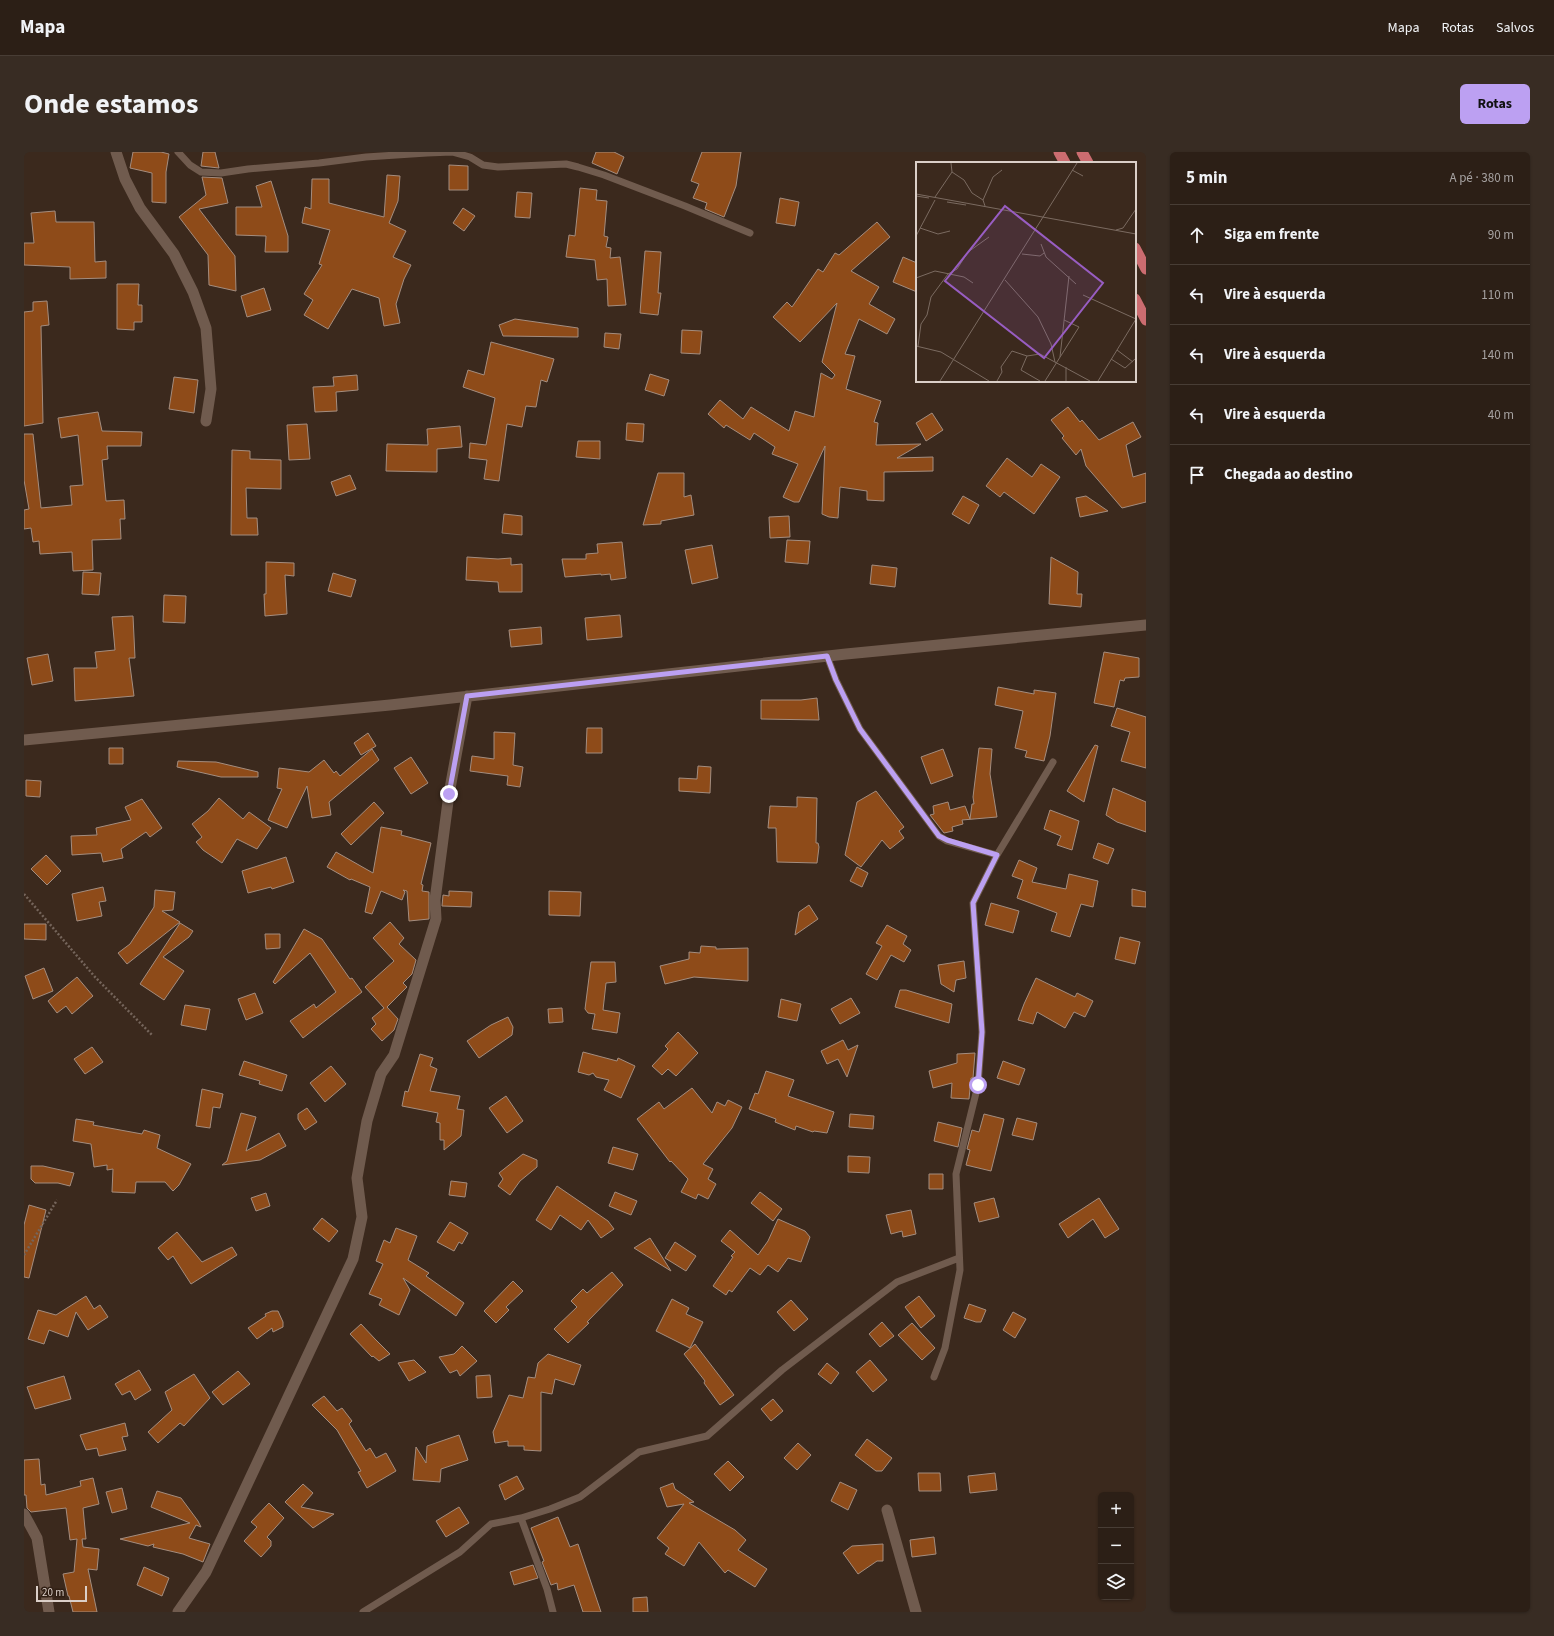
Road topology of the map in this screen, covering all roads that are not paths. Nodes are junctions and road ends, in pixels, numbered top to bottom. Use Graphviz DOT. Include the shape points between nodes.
graph roads {
  1 [pos="116,152"];
  2 [pos="178,152"];
  3 [pos="1059,152"];
  4 [pos="1082,152"];
  5 [pos="1064,162"];
  6 [pos="1087,162"];
  7 [pos="750,233"];
  8 [pos="1136,250"];
  9 [pos="1146,269"];
  10 [pos="1136,301"];
  11 [pos="1146,320"];
  12 [pos="206,421"];
  13 [pos="1146,625"];
  14 [pos="827,656"];
  15 [pos="467,696"];
  16 [pos="24,740"];
  17 [pos="1053,762"];
  18 [pos="997,855"];
  19 [pos="959,1258"];
  20 [pos="934,1378"];
  21 [pos="887,1510"];
  22 [pos="24,1514"];
  23 [pos="521,1518"];
  24 [pos="49,1612"];
  25 [pos="178,1612"];
  26 [pos="363,1612"];
  27 [pos="553,1612"];
  28 [pos="916,1612"];
  1 -- 12 [label="street" via="125,179 140,208 174,254 193,292 206,328 211,389"];
  2 -- 7 [label="lane" via="201,172 221,173 366,157 452,152 470,157 483,165 498,167 566,164 604,175"];
  3 -- 5 [label="highway"];
  4 -- 6 [label="highway"];
  8 -- 9 [label="highway"];
  10 -- 11 [label="highway"];
  13 -- 14 [label="street"];
  14 -- 15 [label="street"];
  14 -- 18 [label="lane" via="860,729 939,836"];
  15 -- 16 [label="street"];
  15 -- 25 [label="street" via="449,794 435,900 436,919 394,1055 381,1074 367,1121 356,1178 362,1217 353,1259 206,1572"];
  17 -- 18 [label="lane"];
  18 -- 19 [label="lane" via="973,903 982,1032 978,1085 956,1174"];
  19 -- 20 [label="lane" via="960,1270 944,1348"];
  19 -- 23 [label="lane" via="897,1282 782,1370 707,1436 640,1452 580,1497"];
  21 -- 28 [label="street"];
  22 -- 24 [label="street" via="37,1538"];
  23 -- 26 [label="lane" via="491,1524 460,1552"];
  23 -- 27 [label="lane"];
}
